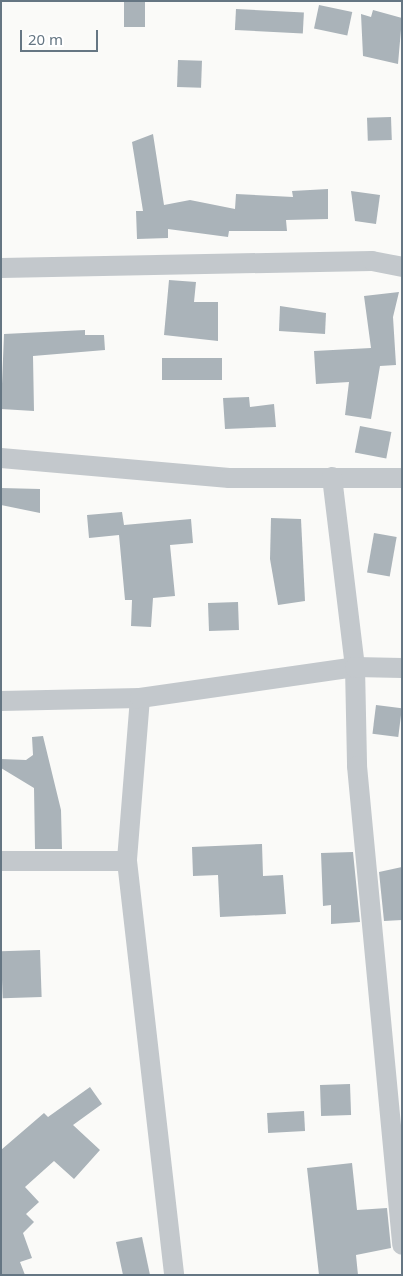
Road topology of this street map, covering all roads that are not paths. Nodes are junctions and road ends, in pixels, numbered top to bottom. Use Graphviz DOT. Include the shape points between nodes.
graph roads {
  1 [pos="402,266"];
  2 [pos="1,268"];
  3 [pos="1,458"];
  4 [pos="332,477"];
  5 [pos="402,478"];
  6 [pos="356,667"];
  7 [pos="402,668"];
  8 [pos="140,698"];
  9 [pos="1,701"];
  10 [pos="1,861"];
  11 [pos="127,862"];
  12 [pos="402,1245"];
  13 [pos="174,1275"];
  1 -- 2 [label="street" via="372,261"];
  3 -- 4 [label="street" via="229,478"];
  4 -- 5 [label="street"];
  4 -- 6 [label="street"];
  6 -- 7 [label="street"];
  6 -- 8 [label="street"];
  6 -- 12 [label="street" via="357,766"];
  8 -- 9 [label="street"];
  8 -- 11 [label="street"];
  10 -- 11 [label="street"];
  11 -- 13 [label="street"];
}
